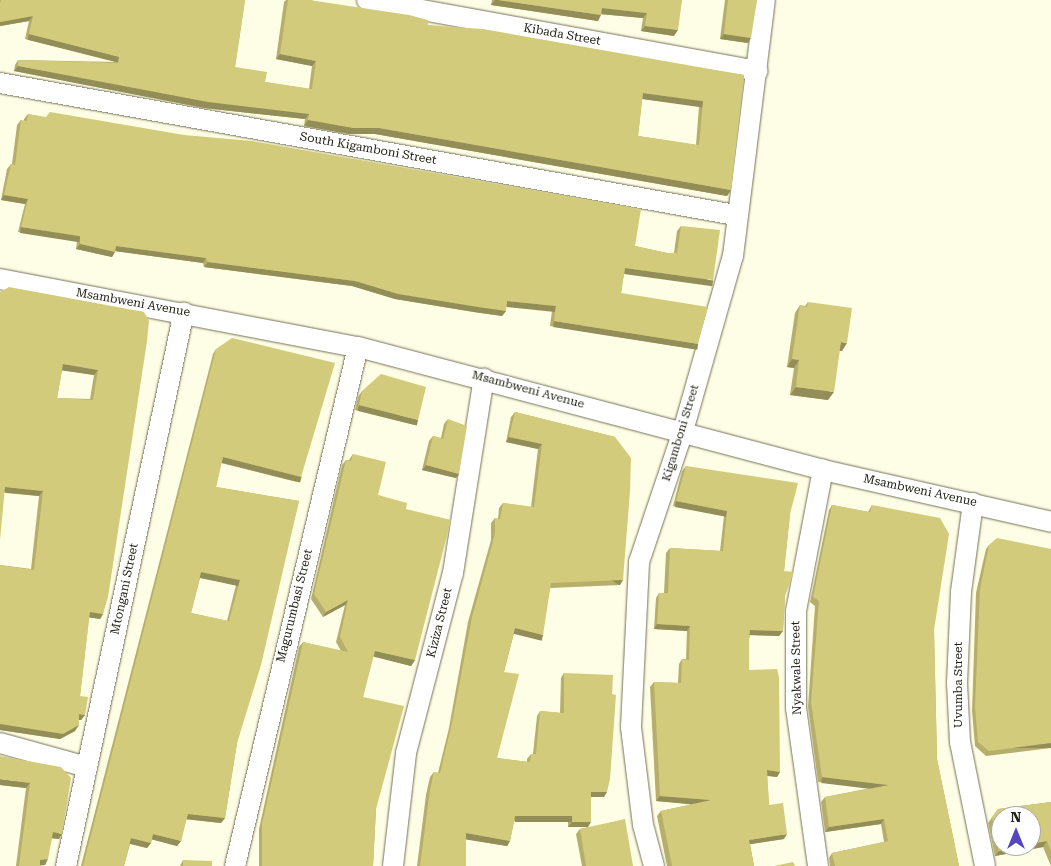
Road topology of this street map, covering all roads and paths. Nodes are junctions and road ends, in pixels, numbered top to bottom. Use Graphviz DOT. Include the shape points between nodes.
graph roads {
  1 [pos="366,0"];
  2 [pos="765,0"];
  3 [pos="758,70"];
  4 [pos="0,82"];
  5 [pos="735,215"];
  6 [pos="0,279"];
  7 [pos="184,312"];
  8 [pos="358,347"];
  9 [pos="484,378"];
  10 [pos="683,431"];
  11 [pos="823,470"];
  12 [pos="974,503"];
  13 [pos="1051,522"];
  14 [pos="0,743"];
  15 [pos="87,767"];
  16 [pos="66,866"];
  17 [pos="235,866"];
  18 [pos="393,866"];
  19 [pos="654,866"];
  20 [pos="818,866"];
  21 [pos="985,866"];
  1 -- 3 [label="street, Kibada Street"];
  2 -- 3 [label="street, Kigamboni Street"];
  3 -- 5 [label="street, Kigamboni Street"];
  4 -- 5 [label="street, South Kigamboni Street"];
  5 -- 10 [label="street, Kigamboni Street" via="733,256"];
  6 -- 7 [label="street, Msambweni Avenue"];
  7 -- 8 [label="street, Msambweni Avenue"];
  7 -- 15 [label="street, Mtongani Street"];
  8 -- 9 [label="street, Msambweni Avenue"];
  8 -- 17 [label="street, Magurumbasi Street"];
  9 -- 10 [label="street, Msambweni Avenue"];
  9 -- 18 [label="street, Kiziza Street" via="453,573 406,753"];
  10 -- 11 [label="street, Msambweni Avenue"];
  10 -- 19 [label="street, Kigamboni Street" via="639,562 631,727 643,825"];
  11 -- 12 [label="street, Msambweni Avenue"];
  11 -- 20 [label="street, Nyakwale Street" via="796,611 796,708 812,844"];
  12 -- 13 [label="street, Msambweni Avenue"];
  12 -- 21 [label="street, Uvumba Street" via="960,592 957,683 960,742"];
  14 -- 15 [label="street"];
  15 -- 16 [label="street, Mtongani Street"];
}
